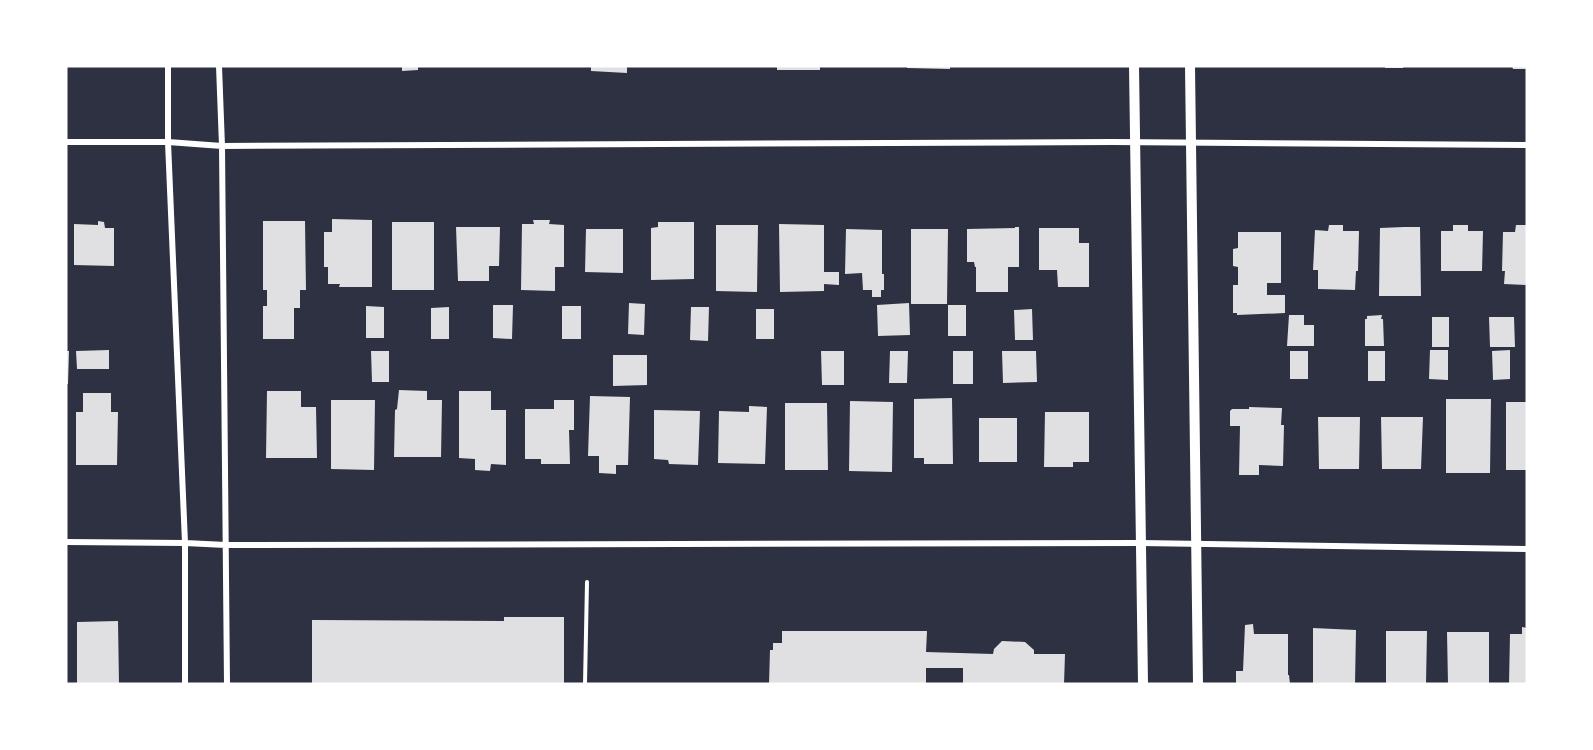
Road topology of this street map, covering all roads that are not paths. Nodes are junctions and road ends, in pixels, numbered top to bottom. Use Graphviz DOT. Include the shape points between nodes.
graph roads {
  1 [pos="168,66"];
  2 [pos="219,66"];
  3 [pos="1134,66"];
  4 [pos="1190,66"];
  5 [pos="66,142"];
  6 [pos="168,142"];
  7 [pos="1136,142"];
  8 [pos="1190,142"];
  9 [pos="1527,145"];
  10 [pos="222,146"];
  11 [pos="66,542"];
  12 [pos="185,543"];
  13 [pos="1140,543"];
  14 [pos="1197,544"];
  15 [pos="226,545"];
  16 [pos="1527,549"];
  17 [pos="184,684"];
  18 [pos="227,684"];
  19 [pos="1143,684"];
  20 [pos="1198,684"];
  1 -- 6 [label="street"];
  2 -- 10 [label="street"];
  3 -- 7 [label="street"];
  4 -- 8 [label="street"];
  5 -- 6 [label="street"];
  6 -- 10 [label="street"];
  6 -- 12 [label="street"];
  7 -- 8 [label="street"];
  7 -- 10 [label="street"];
  7 -- 13 [label="street"];
  8 -- 9 [label="street"];
  8 -- 14 [label="street"];
  10 -- 15 [label="street"];
  11 -- 12 [label="street"];
  12 -- 15 [label="street"];
  12 -- 17 [label="street"];
  13 -- 14 [label="street"];
  13 -- 15 [label="street"];
  13 -- 19 [label="street"];
  14 -- 16 [label="street"];
  14 -- 20 [label="street"];
  15 -- 18 [label="street"];
}
